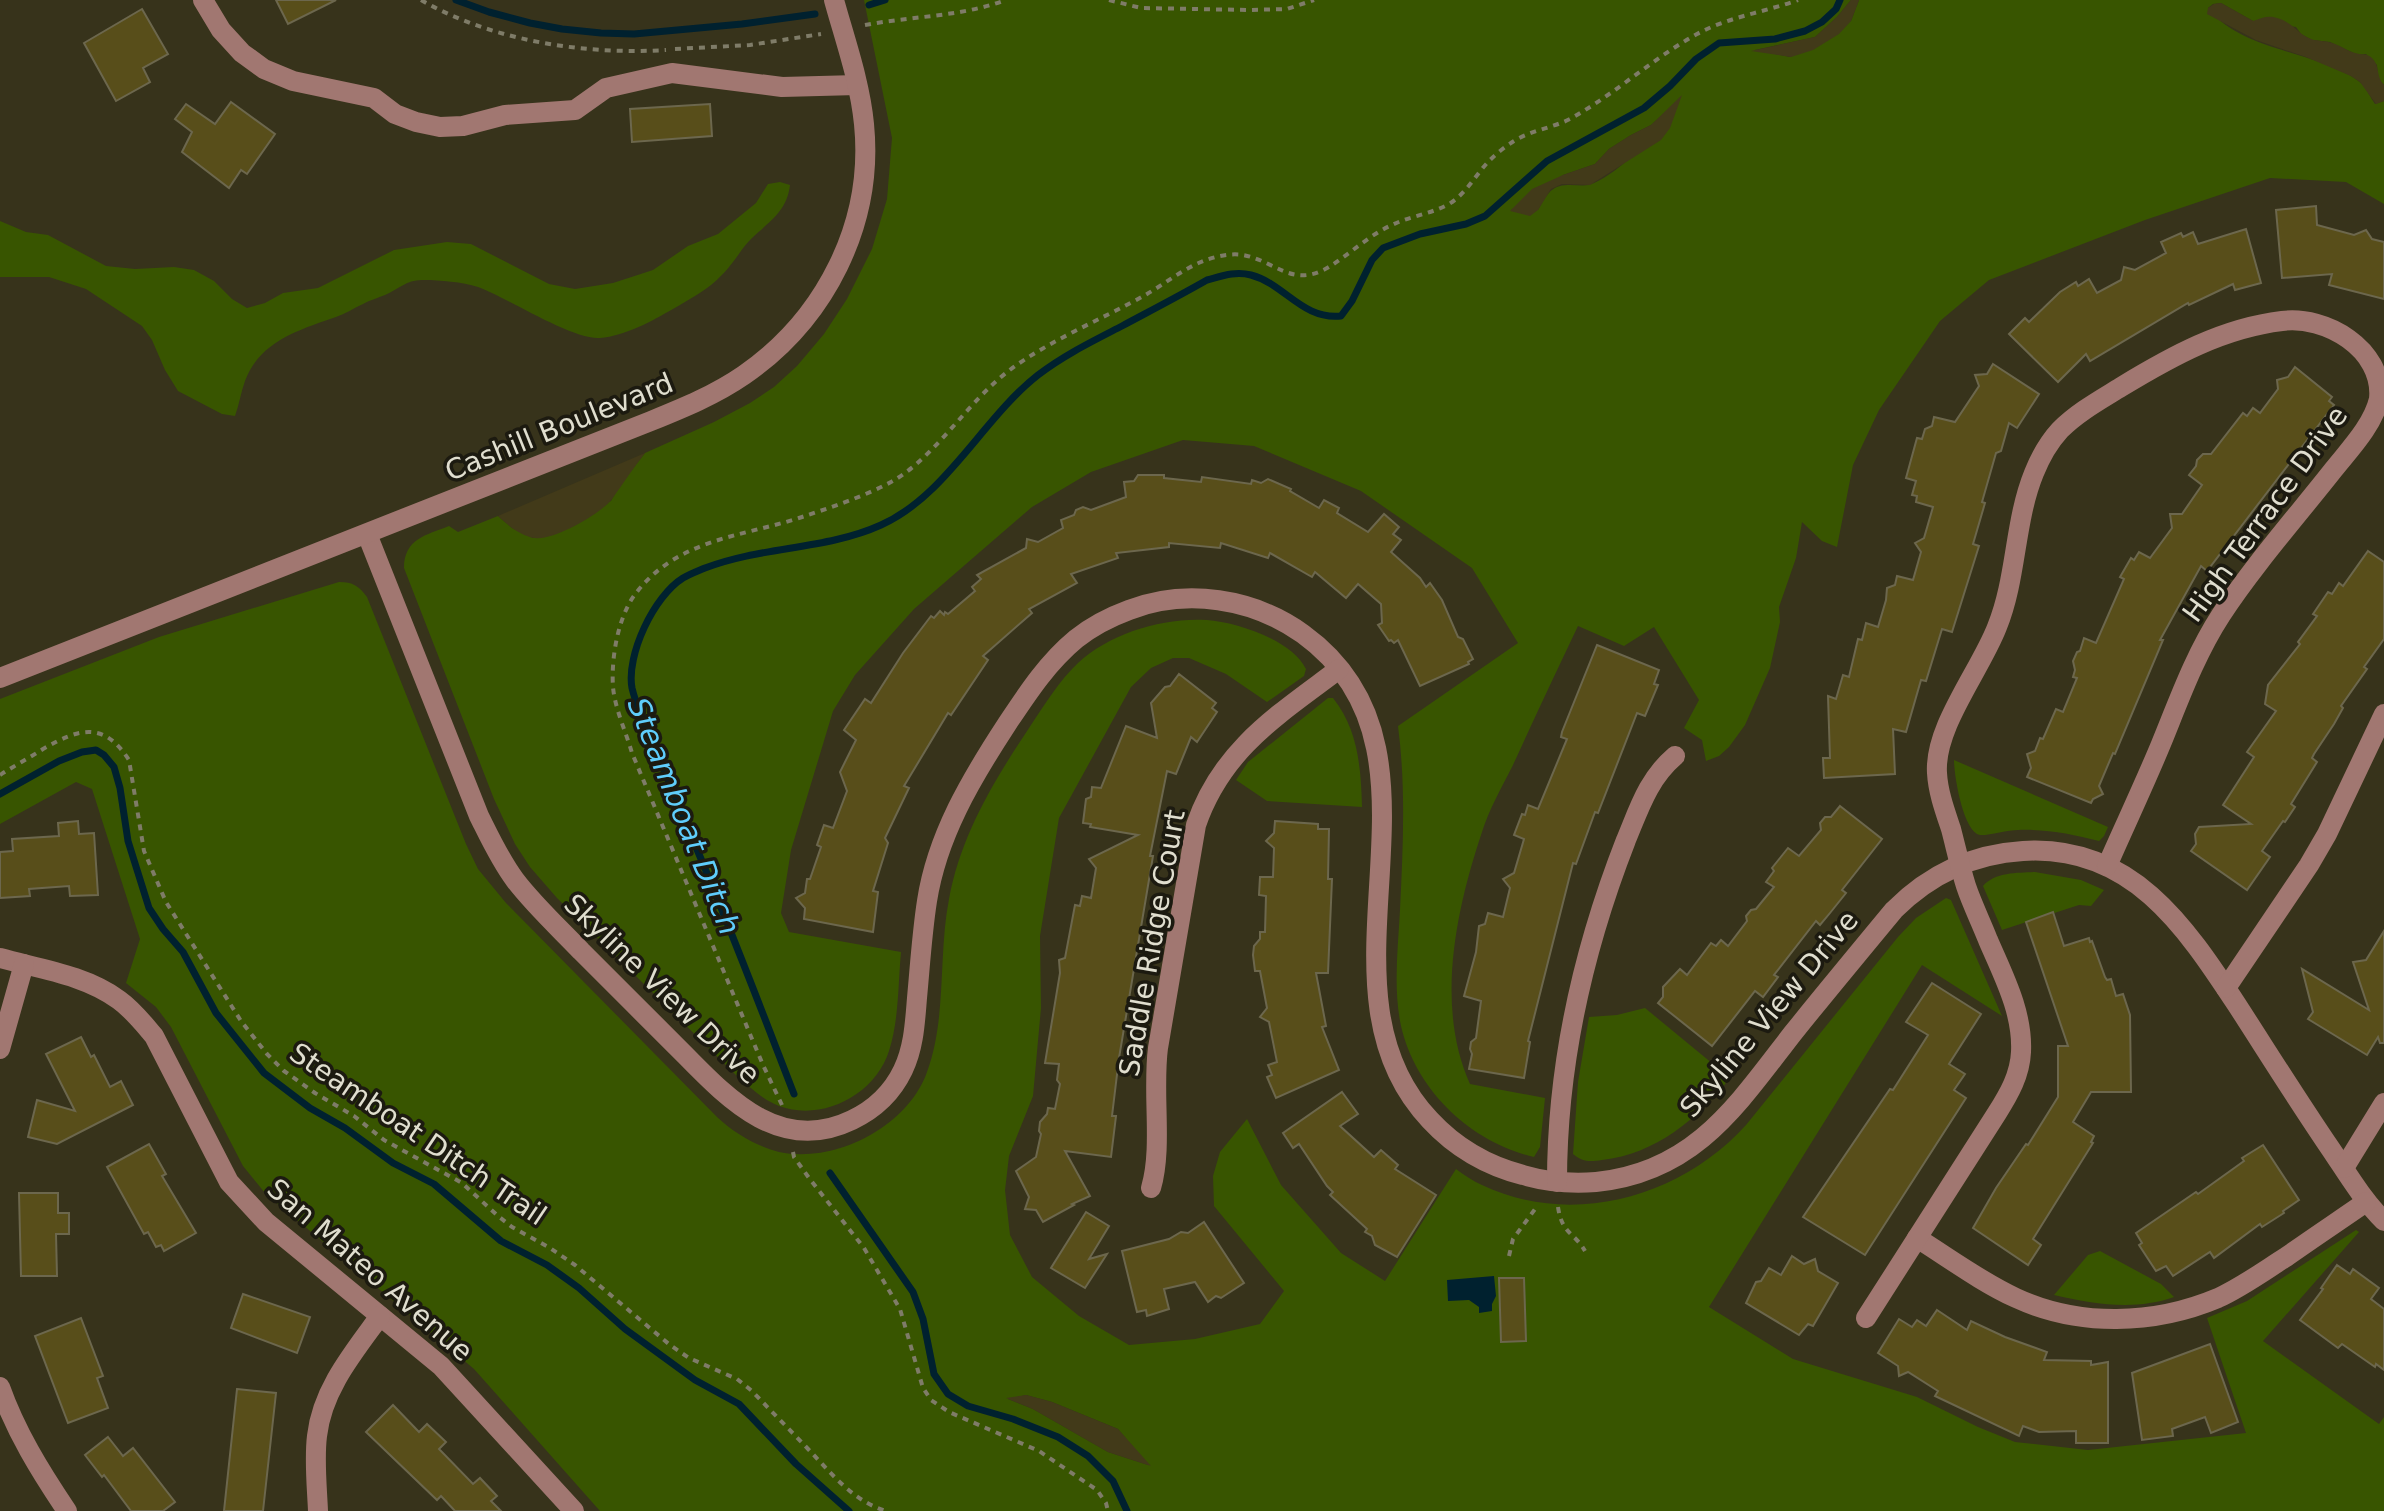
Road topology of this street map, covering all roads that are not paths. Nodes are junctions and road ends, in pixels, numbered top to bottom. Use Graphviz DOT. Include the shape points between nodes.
graph roads {
  1 [pos="203,0"];
  2 [pos="834,0"];
  3 [pos="857,85"];
  4 [pos="367,534"];
  5 [pos="1339,669"];
  6 [pos="0,678"];
  7 [pos="2384,714"];
  8 [pos="1675,756"];
  9 [pos="1959,865"];
  10 [pos="2107,866"];
  11 [pos="0,958"];
  12 [pos="24,964"];
  13 [pos="2226,988"];
  14 [pos="0,1049"];
  15 [pos="2384,1103"];
  16 [pos="2344,1168"];
  17 [pos="1557,1182"];
  18 [pos="1151,1188"];
  19 [pos="2366,1202"];
  20 [pos="2384,1221"];
  21 [pos="1917,1238"];
  22 [pos="380,1316"];
  23 [pos="1866,1318"];
  24 [pos="0,1387"];
  25 [pos="67,1511"];
  26 [pos="318,1511"];
  27 [pos="574,1511"];
  1 -- 3 [label="street" via="221,30 264,69 293,81 374,98 395,114 440,127 575,110 606,88 672,73 782,87"];
  2 -- 3 [label="street, Cashill Boulevard"];
  3 -- 4 [label="street, Cashill Boulevard" via="865,161 855,225 811,313 773,352 698,402"];
  4 -- 5 [label="street, Skyline View Drive" via="479,816 513,878 727,1096 764,1121 791,1130 839,1126 876,1106 891,1090 913,1037 930,885 942,843 966,790 1018,707 1080,635 1150,603 1203,598 1282,621"];
  4 -- 6 [label="street, Cashill Boulevard"];
  5 -- 17 [label="street, Skyline View Drive" via="1366,715 1379,760 1377,989 1379,1020 1393,1067 1421,1111 1462,1147 1506,1170"];
  5 -- 18 [label="street, Saddle Ridge Court" via="1248,740 1205,799 1196,825 1154,1076 1156,1172"];
  7 -- 13 [label="street" via="2327,834"];
  8 -- 17 [label="street" via="1645,793 1588,955 1564,1064"];
  9 -- 10 [label="street, Skyline View Drive" via="1987,855 2031,850 2080,856"];
  9 -- 10 [label="street, High Terrace Drive" via="1940,793 1937,752 2002,616 2027,491 2056,434 2085,409 2173,355 2233,331 2294,319 2328,326 2355,343 2376,369 2379,395 2373,414 2211,632"];
  9 -- 17 [label="street, Skyline View Drive" via="1894,910 1735,1106 1691,1147 1671,1161 1625,1178"];
  9 -- 21 [label="street" via="2015,1005 2021,1053 2012,1088"];
  10 -- 13 [label="street, Skyline View Drive" via="2170,912"];
  11 -- 12 [label="street, San Mateo Avenue"];
  12 -- 14 [label="street"];
  12 -- 22 [label="street, San Mateo Avenue" via="95,987 137,1016 154,1036 229,1182 266,1222"];
  13 -- 16 [label="street, Skyline View Drive"];
  15 -- 16 [label="street"];
  16 -- 19 [label="street, Skyline View Drive"];
  19 -- 20 [label="street, Skyline View Drive"];
  19 -- 21 [label="street" via="2229,1292 2195,1307 2140,1318 2096,1318 2043,1309 1997,1289"];
  21 -- 23 [label="street"];
  22 -- 26 [label="street" via="345,1363 321,1414 316,1439"];
  22 -- 27 [label="street, San Mateo Avenue" via="456,1380"];
  24 -- 25 [label="street" via="11,1420"];
}
